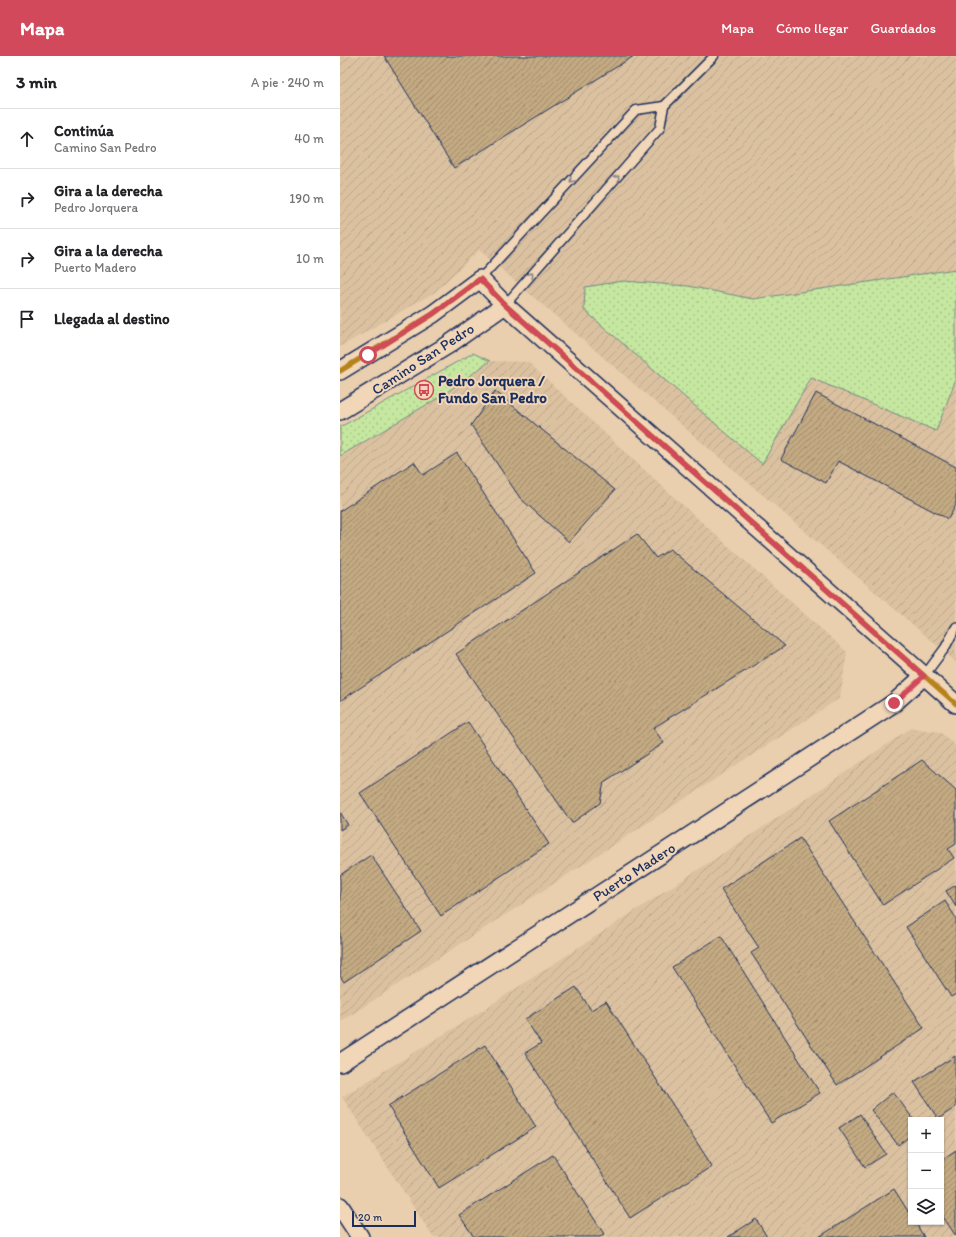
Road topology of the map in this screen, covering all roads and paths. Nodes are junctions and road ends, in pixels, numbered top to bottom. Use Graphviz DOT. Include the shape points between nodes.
graph roads {
  1 [pos="714,56"];
  2 [pos="664,106"];
  3 [pos="480,279"];
  4 [pos="505,305"];
  5 [pos="340,371"];
  6 [pos="340,411"];
  7 [pos="956,627"];
  8 [pos="924,676"];
  9 [pos="956,704"];
  10 [pos="340,1063"];
  11 [pos="340,1206"];
  12 [pos="360,1237"];
  1 -- 2 [label="lane"];
  2 -- 3 [label="lane, one-way" via="636,110"];
  4 -- 2 [label="lane, one-way" via="660,128"];
  3 -- 4 [label="street"];
  3 -- 5 [label="street" via="433,314"];
  4 -- 6 [label="street, Camino San Pedro" via="448,345"];
  4 -- 8 [label="street"];
  7 -- 8 [label="lane" via="945,648"];
  8 -- 9 [label="street"];
  8 -- 10 [label="street, Puerto Madero" via="894,703"];
  11 -- 12 [label="street"];
}
